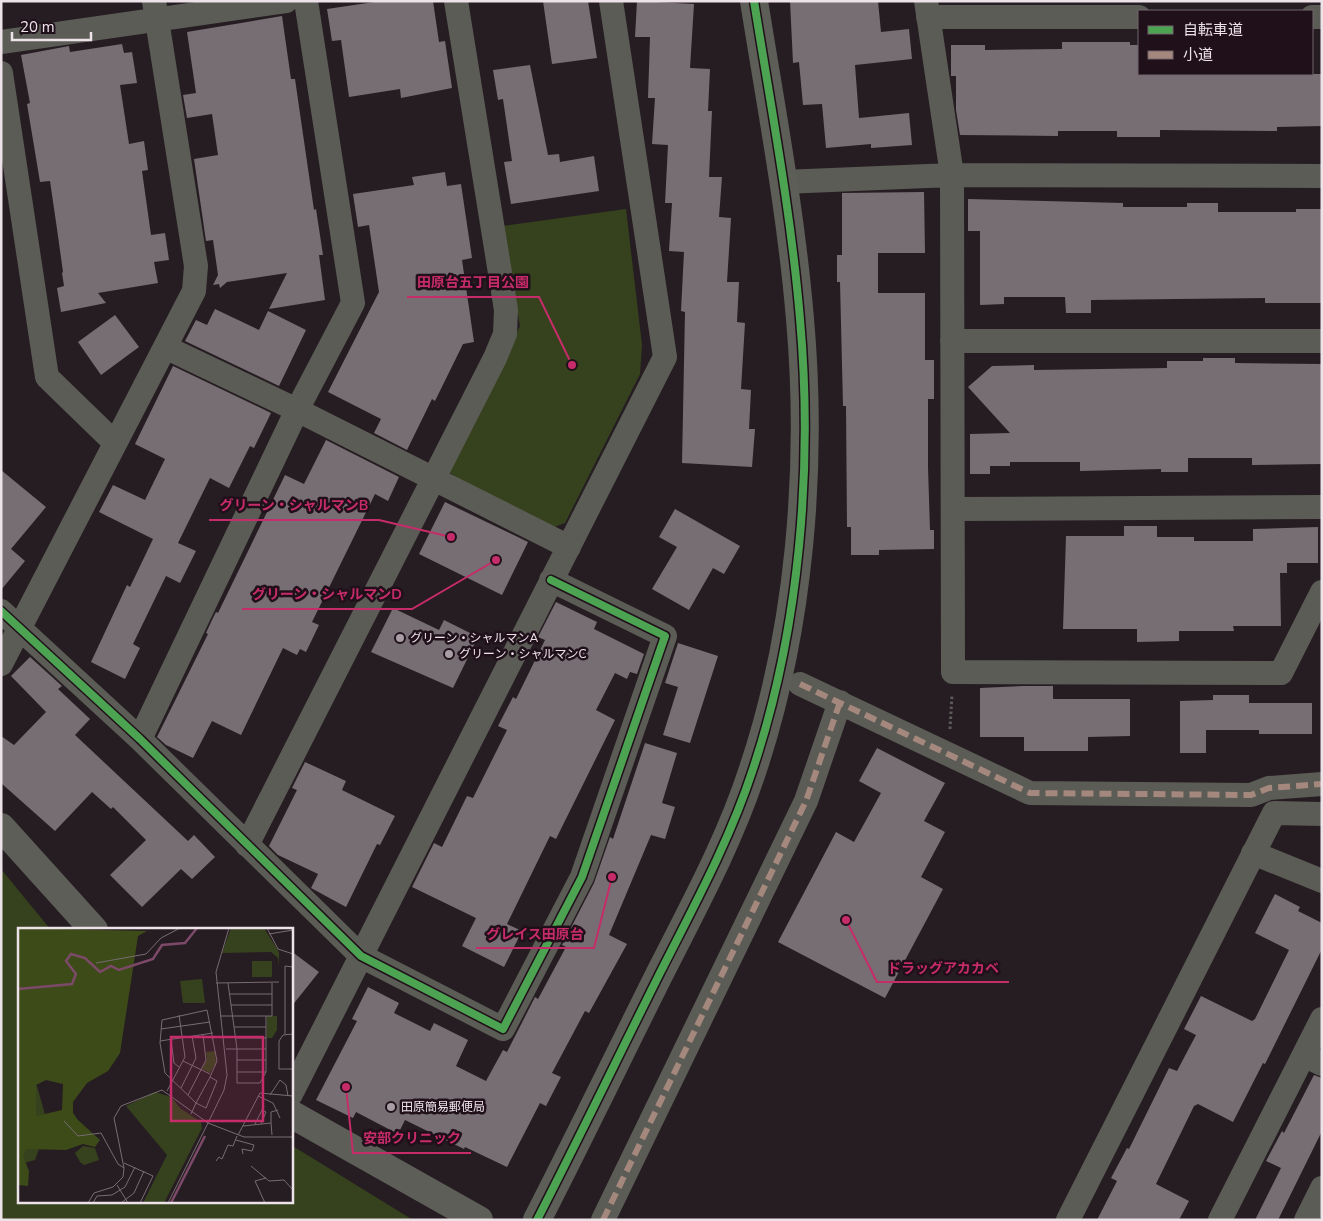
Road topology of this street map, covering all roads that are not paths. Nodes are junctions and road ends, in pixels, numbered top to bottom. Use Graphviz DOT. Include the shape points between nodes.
graph roads {
  1 [pos="286,1"];
  2 [pos="306,1"];
  3 [pos="456,1"];
  4 [pos="611,1"];
  5 [pos="754,1"];
  6 [pos="927,9"];
  7 [pos="156,11"];
  8 [pos="1138,17"];
  9 [pos="1,42"];
  10 [pos="1,73"];
  11 [pos="952,175"];
  12 [pos="1322,176"];
  13 [pos="782,182"];
  14 [pos="952,341"];
  15 [pos="1322,341"];
  16 [pos="165,347"];
  17 [pos="297,410"];
  18 [pos="115,444"];
  19 [pos="433,478"];
  20 [pos="1322,507"];
  21 [pos="953,509"];
  22 [pos="569,547"];
  23 [pos="551,580"];
  24 [pos="1322,592"];
  25 [pos="1,611"];
  26 [pos="19,627"];
  27 [pos="1,664"];
  28 [pos="800,684"];
  29 [pos="840,702"];
  30 [pos="140,739"];
  31 [pos="1322,784"];
  32 [pos="1322,814"];
  33 [pos="1,827"];
  34 [pos="247,845"];
  35 [pos="1253,853"];
  36 [pos="1322,881"];
  37 [pos="92,928"];
  38 [pos="361,956"];
  39 [pos="1322,1019"];
  40 [pos="1313,1059"];
  41 [pos="292,1092"];
  42 [pos="292,1115"];
  43 [pos="1322,1188"];
  44 [pos="479,1220"];
  45 [pos="537,1220"];
  46 [pos="603,1220"];
  47 [pos="1068,1220"];
  48 [pos="1220,1220"];
  49 [pos="1306,1220"];
  1 -- 7 [label="street"];
  2 -- 17 [label="street" via="353,303"];
  3 -- 19 [label="street" via="506,310 505,334 496,358"];
  4 -- 22 [label="street" via="665,357"];
  5 -- 13 [label="street"];
  6 -- 8 [label="street"];
  6 -- 11 [label="street"];
  7 -- 9 [label="street"];
  7 -- 16 [label="street" via="196,266 194,291"];
  10 -- 18 [label="street" via="47,377"];
  11 -- 12 [label="street"];
  11 -- 13 [label="street"];
  11 -- 14 [label="street"];
  13 -- 45 [label="street" via="800,319 805,444 798,557 779,674 753,769 716,861"];
  14 -- 15 [label="street"];
  14 -- 21 [label="street"];
  16 -- 17 [label="street"];
  16 -- 18 [label="street"];
  17 -- 19 [label="street"];
  17 -- 30 [label="street"];
  18 -- 26 [label="street"];
  19 -- 22 [label="street"];
  19 -- 34 [label="street"];
  20 -- 21 [label="street"];
  21 -- 24 [label="street" via="953,672 1281,674"];
  22 -- 23 [label="street"];
  23 -- 38 [label="street"];
  23 -- 38 [label="street" via="665,636 582,877 503,1029"];
  25 -- 26 [label="street"];
  26 -- 27 [label="street"];
  26 -- 30 [label="street"];
  28 -- 29 [label="street"];
  29 -- 31 [label="street" via="1030,793 1251,795 1269,788"];
  29 -- 46 [label="street" via="806,801"];
  30 -- 34 [label="street"];
  32 -- 35 [label="street" via="1274,813"];
  33 -- 37 [label="street"];
  34 -- 38 [label="street"];
  35 -- 36 [label="street"];
  35 -- 47 [label="street"];
  38 -- 41 [label="street"];
  39 -- 40 [label="street"];
  40 -- 48 [label="street"];
  42 -- 44 [label="street"];
  43 -- 49 [label="street"];
}
